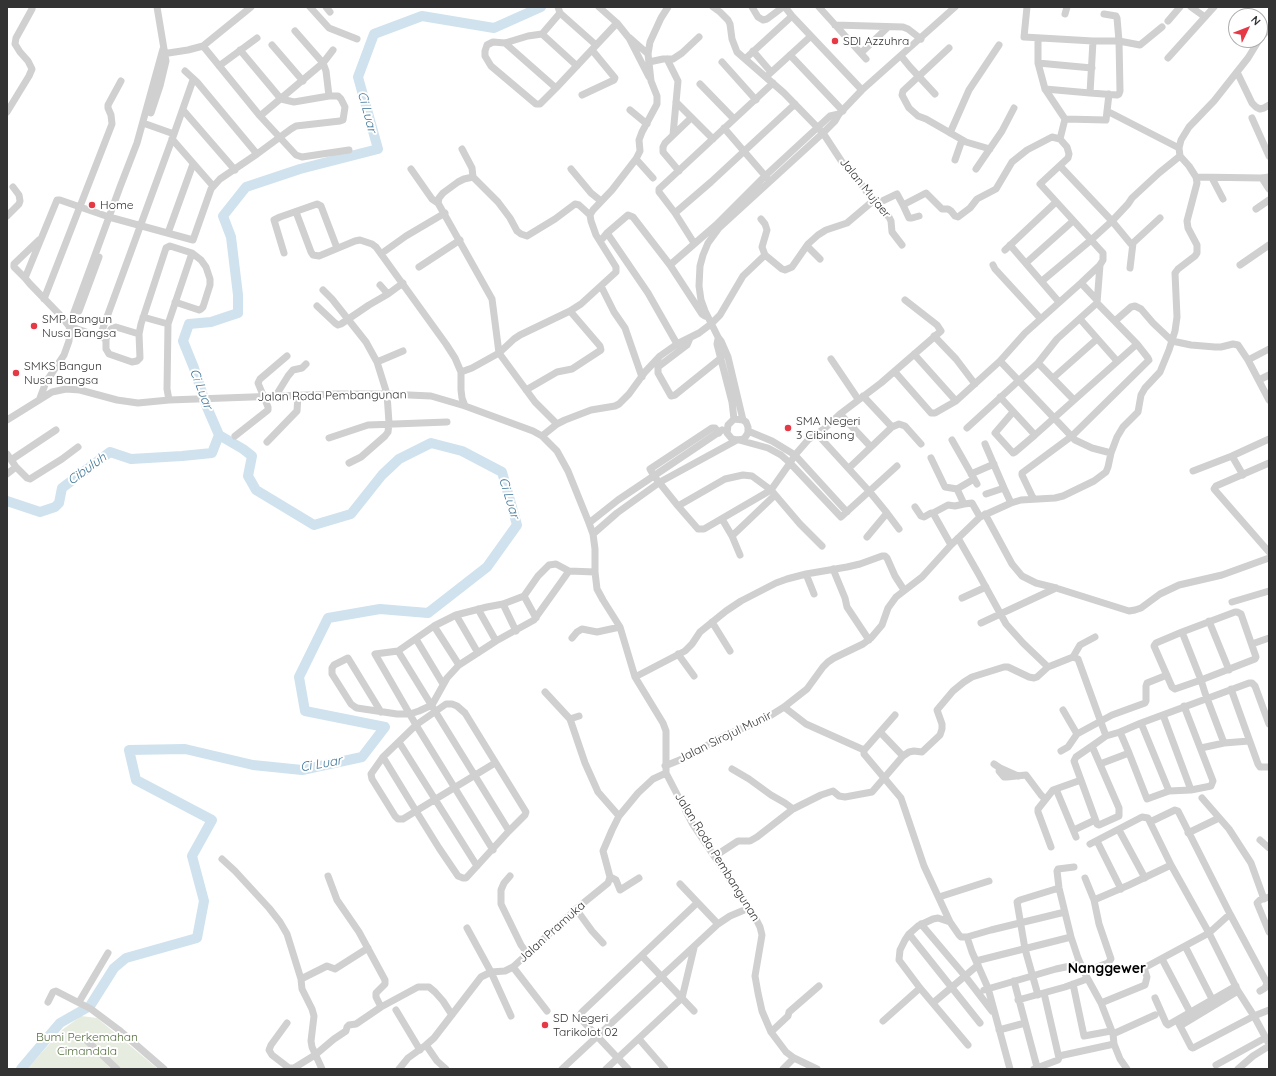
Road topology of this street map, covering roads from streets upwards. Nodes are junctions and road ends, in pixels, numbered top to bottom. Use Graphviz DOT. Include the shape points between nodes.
graph roads {
  1 [pos="157,7"];
  2 [pos="251,7"];
  3 [pos="310,7"];
  4 [pos="599,7"];
  5 [pos="668,7"];
  6 [pos="713,7"];
  7 [pos="752,7"];
  8 [pos="784,7"];
  9 [pos="819,7"];
  10 [pos="955,7"];
  11 [pos="1026,7"];
  12 [pos="1180,7"];
  13 [pos="1191,7"];
  14 [pos="1214,7"];
  15 [pos="32,10"];
  16 [pos="559,10"];
  17 [pos="1104,14"];
  18 [pos="792,16"];
  19 [pos="1205,18"];
  20 [pos="1168,21"];
  21 [pos="617,24"];
  22 [pos="835,25"];
  23 [pos="888,27"];
  24 [pos="1162,27"];
  25 [pos="294,31"];
  26 [pos="542,34"];
  27 [pos="811,36"];
  28 [pos="699,37"];
  29 [pos="257,38"];
  30 [pos="629,38"];
  31 [pos="1038,38"];
  32 [pos="356,39"];
  33 [pos="921,39"];
  34 [pos="1093,41"];
  35 [pos="1119,42"];
  36 [pos="505,43"];
  37 [pos="272,45"];
  38 [pos="999,45"];
  39 [pos="203,46"];
  40 [pos="594,47"];
  41 [pos="949,48"];
  42 [pos="1254,48"];
  43 [pos="240,50"];
  44 [pos="333,50"];
  45 [pos="752,51"];
  46 [pos="163,52"];
  47 [pos="861,53"];
  48 [pos="648,54"];
  49 [pos="790,55"];
  50 [pos="901,56"];
  51 [pos="1168,58"];
  52 [pos="667,59"];
  53 [pos="745,59"];
  54 [pos="866,59"];
  55 [pos="649,62"];
  56 [pos="722,62"];
  57 [pos="323,63"];
  58 [pos="1038,63"];
  59 [pos="219,66"];
  60 [pos="577,66"];
  61 [pos="1092,68"];
  62 [pos="185,71"];
  63 [pos="1237,72"];
  64 [pos="769,74"];
  65 [pos="919,76"];
  66 [pos="193,80"];
  67 [pos="121,81"];
  68 [pos="303,81"];
  69 [pos="651,81"];
  70 [pos="773,83"];
  71 [pos="700,84"];
  72 [pos="556,88"];
  73 [pos="1045,89"];
  74 [pos="862,90"];
  75 [pos="1090,93"];
  76 [pos="935,94"];
  77 [pos="1109,94"];
  78 [pos="582,95"];
  79 [pos="329,96"];
  80 [pos="281,99"];
  81 [pos="756,100"];
  82 [pos="676,102"];
  83 [pos="797,105"];
  84 [pos="1269,105"];
  85 [pos="1014,108"];
  86 [pos="183,110"];
  87 [pos="630,110"];
  88 [pos="1107,111"];
  89 [pos="7,112"];
  90 [pos="841,113"];
  91 [pos="260,116"];
  92 [pos="690,118"];
  93 [pos="1252,118"];
  94 [pos="734,119"];
  95 [pos="1065,119"];
  96 [pos="145,124"];
  97 [pos="647,124"];
  98 [pos="724,128"];
  99 [pos="818,128"];
  100 [pos="950,133"];
  101 [pos="823,134"];
  102 [pos="673,135"];
  103 [pos="173,137"];
  104 [pos="280,138"];
  105 [pos="713,139"];
  106 [pos="1060,139"];
  107 [pos="962,140"];
  108 [pos="462,149"];
  109 [pos="990,149"];
  110 [pos="349,150"];
  111 [pos="745,151"];
  112 [pos="1179,152"];
  113 [pos="258,154"];
  114 [pos="1269,156"];
  115 [pos="636,159"];
  116 [pos="955,160"];
  117 [pos="193,164"];
  118 [pos="1060,166"];
  119 [pos="411,169"];
  120 [pos="571,169"];
  121 [pos="976,169"];
  122 [pos="235,170"];
  123 [pos="679,171"];
  124 [pos="473,177"];
  125 [pos="1196,177"];
  126 [pos="653,178"];
  127 [pos="768,178"];
  128 [pos="1212,178"];
  129 [pos="1265,178"];
  130 [pos="213,186"];
  131 [pos="13,187"];
  132 [pos="1269,189"];
  133 [pos="1223,199"];
  134 [pos="1269,200"];
  135 [pos="601,201"];
  136 [pos="875,202"];
  137 [pos="1056,202"];
  138 [pos="438,203"];
  139 [pos="903,205"];
  140 [pos="80,207"];
  141 [pos="1256,209"];
  142 [pos="296,212"];
  143 [pos="445,213"];
  144 [pos="675,213"];
  145 [pos="590,215"];
  146 [pos="7,216"];
  147 [pos="919,216"];
  148 [pos="111,218"];
  149 [pos="1160,218"];
  150 [pos="761,219"];
  151 [pos="1073,221"];
  152 [pos="1112,221"];
  153 [pos="141,226"];
  154 [pos="717,226"];
  155 [pos="168,233"];
  156 [pos="41,239"];
  157 [pos="460,240"];
  158 [pos="1091,240"];
  159 [pos="694,243"];
  160 [pos="1132,244"];
  161 [pos="902,245"];
  162 [pos="1269,245"];
  163 [pos="807,246"];
  164 [pos="337,248"];
  165 [pos="385,251"];
  166 [pos="192,253"];
  167 [pos="284,253"];
  168 [pos="765,255"];
  169 [pos="820,259"];
  170 [pos="1026,263"];
  171 [pos="670,265"];
  172 [pos="993,265"];
  173 [pos="1100,265"];
  174 [pos="1240,265"];
  175 [pos="419,267"];
  176 [pos="1130,268"];
  177 [pos="25,278"];
  178 [pos="1042,281"];
  179 [pos="1081,283"];
  180 [pos="403,284"];
  181 [pos="380,285"];
  182 [pos="602,286"];
  183 [pos="323,290"];
  184 [pos="388,294"];
  185 [pos="44,299"];
  186 [pos="905,300"];
  187 [pos="1096,301"];
  188 [pos="175,302"];
  189 [pos="1059,302"];
  190 [pos="317,306"];
  191 [pos="570,311"];
  192 [pos="143,317"];
  193 [pos="1040,318"];
  194 [pos="1080,318"];
  195 [pos="349,319"];
  196 [pos="710,321"];
  197 [pos="1115,321"];
  198 [pos="168,324"];
  199 [pos="71,328"];
  200 [pos="139,334"];
  201 [pos="934,336"];
  202 [pos="103,337"];
  203 [pos="718,337"];
  204 [pos="690,338"];
  205 [pos="1097,339"];
  206 [pos="1172,341"];
  207 [pos="678,344"];
  208 [pos="1137,344"];
  209 [pos="1269,350"];
  210 [pos="403,351"];
  211 [pos="499,353"];
  212 [pos="914,354"];
  213 [pos="287,356"];
  214 [pos="721,358"];
  215 [pos="831,359"];
  216 [pos="1248,360"];
  217 [pos="1000,361"];
  218 [pos="1117,361"];
  219 [pos="377,362"];
  220 [pos="1038,363"];
  221 [pos="306,364"];
  222 [pos="461,372"];
  223 [pos="895,372"];
  224 [pos="1269,375"];
  225 [pos="642,377"];
  226 [pos="1053,378"];
  227 [pos="1019,380"];
  228 [pos="1259,380"];
  229 [pos="975,384"];
  230 [pos="526,390"];
  231 [pos="387,394"];
  232 [pos="298,396"];
  233 [pos="264,397"];
  234 [pos="275,397"];
  235 [pos="1000,397"];
  236 [pos="40,398"];
  237 [pos="861,398"];
  238 [pos="1269,399"];
  239 [pos="169,400"];
  240 [pos="1074,400"];
  241 [pos="735,401"];
  242 [pos="956,401"];
  243 [pos="465,406"];
  244 [pos="1013,412"];
  245 [pos="840,414"];
  246 [pos="1054,418"];
  247 [pos="734,419"];
  248 [pos="7,420"];
  249 [pos="743,420"];
  250 [pos="447,422"];
  251 [pos="389,423"];
  252 [pos="557,424"];
  253 [pos="728,425"];
  254 [pos="892,428"];
  255 [pos="967,428"];
  256 [pos="56,430"];
  257 [pos="748,430"];
  258 [pos="817,434"];
  259 [pos="1035,435"];
  260 [pos="235,436"];
  261 [pos="542,436"];
  262 [pos="1072,436"];
  263 [pos="329,438"];
  264 [pos="1269,439"];
  265 [pos="738,440"];
  266 [pos="952,440"];
  267 [pos="267,442"];
  268 [pos="770,444"];
  269 [pos="921,444"];
  270 [pos="985,444"];
  271 [pos="78,446"];
  272 [pos="871,447"];
  273 [pos="1111,453"];
  274 [pos="795,455"];
  275 [pos="1232,456"];
  276 [pos="9,457"];
  277 [pos="931,458"];
  278 [pos="349,463"];
  279 [pos="790,463"];
  280 [pos="1269,463"];
  281 [pos="994,464"];
  282 [pos="896,466"];
  283 [pos="16,467"];
  284 [pos="848,468"];
  285 [pos="1193,471"];
  286 [pos="7,474"];
  287 [pos="1243,475"];
  288 [pos="654,476"];
  289 [pos="974,479"];
  290 [pos="660,482"];
  291 [pos="1004,488"];
  292 [pos="957,489"];
  293 [pos="870,491"];
  294 [pos="773,492"];
  295 [pos="986,494"];
  296 [pos="1033,498"];
  297 [pos="1011,503"];
  298 [pos="964,504"];
  299 [pos="678,506"];
  300 [pos="915,507"];
  301 [pos="846,512"];
  302 [pos="887,513"];
  303 [pos="933,513"];
  304 [pos="983,516"];
  305 [pos="722,519"];
  306 [pos="590,523"];
  307 [pos="899,529"];
  308 [pos="593,534"];
  309 [pos="732,536"];
  310 [pos="867,537"];
  311 [pos="958,538"];
  312 [pos="951,545"];
  313 [pos="822,546"];
  314 [pos="740,555"];
  315 [pos="1269,557"];
  316 [pos="832,569"];
  317 [pos="569,571"];
  318 [pos="595,572"];
  319 [pos="806,574"];
  320 [pos="986,587"];
  321 [pos="1056,588"];
  322 [pos="904,590"];
  323 [pos="1269,591"];
  324 [pos="814,594"];
  325 [pos="524,596"];
  326 [pos="962,598"];
  327 [pos="1232,602"];
  328 [pos="503,604"];
  329 [pos="478,609"];
  330 [pos="1000,614"];
  331 [pos="456,615"];
  332 [pos="536,618"];
  333 [pos="1210,621"];
  334 [pos="712,622"];
  335 [pos="981,623"];
  336 [pos="434,626"];
  337 [pos="620,627"];
  338 [pos="516,631"];
  339 [pos="1182,632"];
  340 [pos="1094,637"];
  341 [pos="572,638"];
  342 [pos="1269,638"];
  343 [pos="416,639"];
  344 [pos="869,640"];
  345 [pos="496,641"];
  346 [pos="1252,644"];
  347 [pos="398,651"];
  348 [pos="730,651"];
  349 [pos="478,653"];
  350 [pos="678,654"];
  351 [pos="1073,657"];
  352 [pos="459,665"];
  353 [pos="1048,667"];
  354 [pos="1229,670"];
  355 [pos="1167,675"];
  356 [pos="694,676"];
  357 [pos="635,677"];
  358 [pos="443,684"];
  359 [pos="1230,689"];
  360 [pos="1204,690"];
  361 [pos="545,692"];
  362 [pos="1265,702"];
  363 [pos="784,706"];
  364 [pos="1184,706"];
  365 [pos="434,708"];
  366 [pos="1063,710"];
  367 [pos="381,712"];
  368 [pos="410,714"];
  369 [pos="895,715"];
  370 [pos="1163,715"];
  371 [pos="579,716"];
  372 [pos="570,719"];
  373 [pos="1141,722"];
  374 [pos="1269,724"];
  375 [pos="416,725"];
  376 [pos="1103,728"];
  377 [pos="880,732"];
  378 [pos="1120,732"];
  379 [pos="1076,734"];
  380 [pos="1249,741"];
  381 [pos="399,742"];
  382 [pos="1224,743"];
  383 [pos="1092,746"];
  384 [pos="1201,748"];
  385 [pos="864,750"];
  386 [pos="1061,751"];
  387 [pos="1129,753"];
  388 [pos="903,756"];
  389 [pos="383,757"];
  390 [pos="495,763"];
  391 [pos="1100,764"];
  392 [pos="665,766"];
  393 [pos="997,766"];
  394 [pos="1269,767"];
  395 [pos="732,769"];
  396 [pos="666,774"];
  397 [pos="474,776"];
  398 [pos="884,779"];
  399 [pos="1080,780"];
  400 [pos="454,787"];
  401 [pos="1056,788"];
  402 [pos="1191,790"];
  403 [pos="1168,791"];
  404 [pos="1043,797"];
  405 [pos="1202,798"];
  406 [pos="436,799"];
  407 [pos="793,808"];
  408 [pos="416,811"];
  409 [pos="620,816"];
  410 [pos="1219,818"];
  411 [pos="1096,820"];
  412 [pos="1150,822"];
  413 [pos="1119,830"];
  414 [pos="509,831"];
  415 [pos="1188,833"];
  416 [pos="1260,840"];
  417 [pos="1051,847"];
  418 [pos="1269,848"];
  419 [pos="492,850"];
  420 [pos="714,856"];
  421 [pos="222,859"];
  422 [pos="1171,865"];
  423 [pos="477,866"];
  424 [pos="1074,867"];
  425 [pos="328,876"];
  426 [pos="510,876"];
  427 [pos="610,877"];
  428 [pos="639,878"];
  429 [pos="1085,878"];
  430 [pos="1145,878"];
  431 [pos="989,881"];
  432 [pos="680,884"];
  433 [pos="1059,888"];
  434 [pos="1121,889"];
  435 [pos="938,897"];
  436 [pos="1266,898"];
  437 [pos="1094,900"];
  438 [pos="697,904"];
  439 [pos="749,908"];
  440 [pos="576,910"];
  441 [pos="1065,912"];
  442 [pos="1230,914"];
  443 [pos="950,922"];
  444 [pos="1020,923"];
  445 [pos="718,924"];
  446 [pos="921,924"];
  447 [pos="467,928"];
  448 [pos="1269,932"];
  449 [pos="1209,933"];
  450 [pos="909,934"];
  451 [pos="1071,937"];
  452 [pos="967,938"];
  453 [pos="603,943"];
  454 [pos="1185,946"];
  455 [pos="694,947"];
  456 [pos="368,948"];
  457 [pos="1025,949"];
  458 [pos="108,953"];
  459 [pos="527,953"];
  460 [pos="642,956"];
  461 [pos="1162,959"];
  462 [pos="977,963"];
  463 [pos="1080,964"];
  464 [pos="513,966"];
  465 [pos="491,972"];
  466 [pos="1086,975"];
  467 [pos="965,976"];
  468 [pos="1033,976"];
  469 [pos="662,977"];
  470 [pos="301,979"];
  471 [pos="1014,981"];
  472 [pos="1073,984"];
  473 [pos="819,986"];
  474 [pos="951,987"];
  475 [pos="920,988"];
  476 [pos="988,988"];
  477 [pos="1237,988"];
  478 [pos="1260,991"];
  479 [pos="978,993"];
  480 [pos="1041,994"];
  481 [pos="682,998"];
  482 [pos="1155,998"];
  483 [pos="1212,999"];
  484 [pos="1018,1000"];
  485 [pos="48,1002"];
  486 [pos="80,1003"];
  487 [pos="933,1003"];
  488 [pos="1101,1003"];
  489 [pos="381,1007"];
  490 [pos="396,1010"];
  491 [pos="1269,1010"];
  492 [pos="547,1011"];
  493 [pos="694,1011"];
  494 [pos="1190,1012"];
  495 [pos="452,1015"];
  496 [pos="995,1015"];
  497 [pos="1155,1015"];
  498 [pos="511,1016"];
  499 [pos="1254,1016"];
  500 [pos="883,1021"];
  501 [pos="287,1023"];
  502 [pos="980,1023"];
  503 [pos="1025,1023"];
  504 [pos="1178,1023"];
  505 [pos="999,1030"];
  506 [pos="771,1032"];
  507 [pos="1112,1033"];
  508 [pos="598,1036"];
  509 [pos="85,1038"];
  510 [pos="638,1040"];
  511 [pos="1268,1043"];
  512 [pos="968,1044"];
  513 [pos="1114,1044"];
  514 [pos="426,1046"];
  515 [pos="420,1050"];
  516 [pos="315,1055"];
  517 [pos="1059,1056"];
  518 [pos="618,1058"];
  519 [pos="794,1058"];
  520 [pos="1216,1065"];
  521 [pos="814,1068"];
  522 [pos="1036,1068"];
  523 [pos="118,1069"];
  524 [pos="164,1069"];
  525 [pos="322,1069"];
  526 [pos="399,1069"];
  527 [pos="446,1069"];
  528 [pos="562,1069"];
  529 [pos="606,1069"];
  530 [pos="628,1069"];
  531 [pos="665,1069"];
  532 [pos="783,1069"];
  533 [pos="1010,1069"];
  534 [pos="1127,1069"];
  535 [pos="1238,1069"];
  1 -- 46 [label="street"];
  2 -- 39 [label="street"];
  3 -- 32 [label="street" via="329,28"];
  4 -- 21 [label="street"];
  5 -- 48 [label="street" via="650,42"];
  6 -- 53 [label="street" via="728,20 737,52"];
  7 -- 8 [label="street" via="763,20"];
  8 -- 18 [label="street"];
  9 -- 22 [label="street"];
  10 -- 33 [label="street"];
  11 -- 31 [label="street" via="1024,37"];
  12 -- 20 [label="street"];
  13 -- 19 [label="street"];
  14 -- 19 [label="street"];
  15 -- 89 [label="street" via="15,44 32,69"];
  16 -- 26 [label="street"];
  16 -- 40 [label="street"];
  17 -- 35 [label="street" via="1117,17"];
  18 -- 27 [label="street"];
  18 -- 45 [label="street"];
  19 -- 51 [label="street"];
  21 -- 30 [label="street"];
  21 -- 40 [label="street"];
  22 -- 23 [label="street"];
  22 -- 47 [label="street"];
  23 -- 33 [label="street" via="903,27"];
  23 -- 47 [label="street"];
  24 -- 35 [label="street" via="1140,44"];
  25 -- 57 [label="street"];
  26 -- 36 [label="street"];
  26 -- 60 [label="street"];
  27 -- 49 [label="street"];
  27 -- 74 [label="street"];
  28 -- 52 [label="street" via="677,57"];
  29 -- 43 [label="street"];
  30 -- 48 [label="street"];
  30 -- 69 [label="street"];
  31 -- 34 [label="street"];
  31 -- 58 [label="street"];
  33 -- 50 [label="street"];
  34 -- 35 [label="street"];
  34 -- 61 [label="street"];
  35 -- 77 [label="street" via="1120,91 1117,95"];
  36 -- 72 [label="street"];
  36 -- 72 [label="street" via="493,42 486,48 485,56 491,66 536,104 540,104"];
  37 -- 68 [label="street"];
  38 -- 100 [label="street" via="969,90"];
  39 -- 46 [label="street"];
  39 -- 59 [label="street"];
  40 -- 60 [label="street"];
  40 -- 78 [label="street" via="615,78"];
  41 -- 65 [label="street"];
  42 -- 63 [label="street"];
  43 -- 59 [label="street"];
  43 -- 80 [label="street"];
  44 -- 57 [label="street"];
  45 -- 53 [label="street"];
  45 -- 64 [label="street"];
  46 -- 96 [label="street"];
  47 -- 54 [label="street"];
  48 -- 55 [label="street"];
  49 -- 64 [label="street"];
  49 -- 90 [label="street"];
  50 -- 65 [label="street"];
  50 -- 74 [label="street"];
  52 -- 55 [label="street"];
  52 -- 82 [label="street" via="678,81"];
  53 -- 64 [label="street"];
  55 -- 69 [label="street"];
  56 -- 81 [label="street"];
  57 -- 68 [label="street"];
  57 -- 79 [label="street"];
  58 -- 61 [label="street"];
  58 -- 73 [label="street"];
  59 -- 91 [label="street"];
  60 -- 72 [label="street"];
  61 -- 75 [label="street"];
  62 -- 66 [label="street"];
  63 -- 84 [label="street" via="1252,103 1260,109"];
  63 -- 112 [label="street" via="1185,133"];
  64 -- 70 [label="street, Jalan Mujaer"];
  65 -- 76 [label="street"];
  65 -- 100 [label="street" via="902,95 918,116"];
  66 -- 86 [label="street"];
  66 -- 113 [label="street"];
  67 -- 140 [label="street" via="108,105 112,124"];
  68 -- 80 [label="street"];
  69 -- 97 [label="street" via="657,96 657,104"];
  70 -- 81 [label="street"];
  70 -- 83 [label="street, Jalan Mujaer"];
  71 -- 94 [label="street"];
  73 -- 75 [label="street"];
  73 -- 95 [label="street"];
  74 -- 90 [label="street"];
  75 -- 77 [label="street"];
  77 -- 88 [label="street"];
  79 -- 80 [label="street" via="294,102"];
  79 -- 104 [label="street" via="338,96 344,103 342,120 296,126"];
  80 -- 91 [label="street"];
  81 -- 94 [label="street"];
  82 -- 92 [label="street"];
  82 -- 102 [label="street"];
  83 -- 99 [label="street, Jalan Mujaer"];
  83 -- 111 [label="street"];
  85 -- 109 [label="street"];
  86 -- 103 [label="street"];
  86 -- 122 [label="street"];
  87 -- 97 [label="street"];
  88 -- 95 [label="street" via="1106,120"];
  88 -- 112 [label="street"];
  90 -- 99 [label="street" via="830,116"];
  90 -- 101 [label="street"];
  91 -- 104 [label="street"];
  92 -- 102 [label="street"];
  92 -- 105 [label="street"];
  93 -- 114 [label="street"];
  94 -- 98 [label="street"];
  95 -- 106 [label="street"];
  96 -- 103 [label="street"];
  96 -- 148 [label="street"];
  97 -- 115 [label="street" via="639,140 640,152"];
  98 -- 105 [label="street"];
  98 -- 111 [label="street"];
  99 -- 101 [label="street, Jalan Mujaer"];
  99 -- 127 [label="street"];
  100 -- 107 [label="street"];
  101 -- 127 [label="street"];
  101 -- 136 [label="street, Jalan Mujaer"];
  102 -- 123 [label="street" via="663,149"];
  103 -- 117 [label="street"];
  103 -- 153 [label="street"];
  104 -- 110 [label="street" via="299,157"];
  104 -- 113 [label="street"];
  105 -- 123 [label="street"];
  106 -- 118 [label="street" via="1069,154"];
  106 -- 139 [label="street" via="1052,137 1027,150 1012,162 996,189 977,199 958,217 948,209 942,209 926,193"];
  107 -- 109 [label="street"];
  107 -- 116 [label="street"];
  108 -- 124 [label="street" via="472,168"];
  109 -- 121 [label="street"];
  111 -- 127 [label="street"];
  111 -- 144 [label="street"];
  112 -- 125 [label="street"];
  112 -- 152 [label="street"];
  113 -- 122 [label="street"];
  115 -- 126 [label="street"];
  115 -- 135 [label="street"];
  117 -- 130 [label="street"];
  117 -- 155 [label="street"];
  118 -- 137 [label="street" via="1040,184"];
  118 -- 152 [label="street"];
  119 -- 138 [label="street" via="432,199"];
  120 -- 135 [label="street"];
  122 -- 130 [label="street"];
  123 -- 144 [label="street" via="658,191"];
  124 -- 138 [label="street" via="458,182 443,193"];
  124 -- 145 [label="street" via="498,202 517,231 527,236 575,204 580,205"];
  125 -- 128 [label="street"];
  125 -- 206 [label="street, Jalan Sirojul Munir" via="1187,221 1198,249 1195,256 1175,273 1176,317"];
  127 -- 154 [label="street"];
  128 -- 129 [label="street"];
  128 -- 133 [label="street"];
  129 -- 132 [label="street"];
  130 -- 155 [label="street" via="193,240"];
  131 -- 146 [label="street" via="20,201"];
  134 -- 141 [label="street"];
  135 -- 145 [label="street"];
  136 -- 139 [label="street" via="897,194"];
  136 -- 161 [label="street, Jalan Mujaer" via="889,217 892,232"];
  136 -- 163 [label="street" via="847,223 818,235"];
  137 -- 151 [label="street"];
  137 -- 170 [label="street" via="1008,247"];
  138 -- 143 [label="street"];
  139 -- 147 [label="street" via="909,218"];
  140 -- 148 [label="street"];
  140 -- 156 [label="street" via="57,200"];
  140 -- 185 [label="street"];
  142 -- 164 [label="street" via="312,253 319,256"];
  142 -- 164 [label="street" via="320,205"];
  142 -- 167 [label="street" via="274,220"];
  143 -- 157 [label="street"];
  143 -- 165 [label="street"];
  144 -- 159 [label="street"];
  145 -- 182 [label="street" via="596,236 617,269"];
  148 -- 153 [label="street"];
  148 -- 199 [label="street"];
  149 -- 160 [label="street"];
  150 -- 168 [label="street" via="767,230 762,247"];
  151 -- 158 [label="street"];
  151 -- 170 [label="street"];
  152 -- 158 [label="street"];
  152 -- 160 [label="street"];
  153 -- 155 [label="street"];
  153 -- 202 [label="street"];
  154 -- 159 [label="street"];
  154 -- 196 [label="street" via="703,255 699,271 701,300"];
  156 -- 177 [label="street"];
  156 -- 177 [label="street" via="14,264"];
  157 -- 175 [label="street"];
  157 -- 211 [label="street" via="492,299"];
  158 -- 173 [label="street" via="1104,253"];
  158 -- 178 [label="street"];
  159 -- 171 [label="street"];
  160 -- 176 [label="street"];
  162 -- 174 [label="street"];
  163 -- 168 [label="street" via="792,267 785,270"];
  163 -- 169 [label="street"];
  164 -- 180 [label="street" via="360,240 372,244 380,251"];
  166 -- 188 [label="street"];
  166 -- 188 [label="street" via="201,260 210,279 204,304 199,310"];
  166 -- 192 [label="street" via="170,246 166,248"];
  168 -- 196 [label="street" via="743,276 720,315"];
  170 -- 178 [label="street"];
  171 -- 196 [label="street" via="702,314"];
  171 -- 207 [label="street" via="630,215 605,235 648,293"];
  172 -- 193 [label="street"];
  173 -- 179 [label="street"];
  173 -- 187 [label="street"];
  177 -- 185 [label="street"];
  178 -- 189 [label="street"];
  179 -- 187 [label="street"];
  179 -- 189 [label="street"];
  180 -- 184 [label="street"];
  180 -- 222 [label="street" via="455,358"];
  181 -- 184 [label="street"];
  182 -- 191 [label="street"];
  182 -- 225 [label="street" via="614,312 626,328"];
  183 -- 195 [label="street"];
  184 -- 195 [label="street"];
  185 -- 199 [label="street"];
  186 -- 201 [label="street" via="939,327 941,331"];
  187 -- 194 [label="street"];
  187 -- 197 [label="street"];
  188 -- 198 [label="street"];
  189 -- 193 [label="street"];
  190 -- 195 [label="street" via="338,325"];
  191 -- 211 [label="street" via="520,335"];
  191 -- 230 [label="street" via="601,350 572,369 557,372"];
  192 -- 198 [label="street"];
  192 -- 200 [label="street"];
  193 -- 217 [label="street"];
  194 -- 205 [label="street"];
  194 -- 220 [label="street"];
  195 -- 219 [label="street"];
  196 -- 203 [label="street"];
  196 -- 204 [label="street"];
  197 -- 206 [label="street" via="1131,307 1137,306"];
  197 -- 208 [label="street"];
  198 -- 239 [label="street"];
  199 -- 202 [label="street"];
  199 -- 236 [label="street" via="64,355 43,387"];
  200 -- 202 [label="street" via="113,327"];
  200 -- 202 [label="street" via="140,360 136,362 109,354"];
  201 -- 212 [label="street"];
  201 -- 229 [label="street"];
  203 -- 214 [label="street"];
  203 -- 241 [label="street" via="728,357"];
  204 -- 207 [label="street"];
  204 -- 214 [label="street" via="687,345 658,367 658,373 671,396"];
  205 -- 218 [label="street"];
  205 -- 226 [label="street"];
  206 -- 216 [label="street" via="1216,348 1236,344"];
  206 -- 273 [label="street, Jalan Sirojul Munir" via="1160,372 1145,388 1138,412 1120,430"];
  207 -- 225 [label="street" via="660,356"];
  208 -- 218 [label="street"];
  208 -- 262 [label="street" via="1148,361"];
  209 -- 216 [label="street"];
  210 -- 219 [label="street"];
  211 -- 222 [label="street"];
  211 -- 230 [label="street"];
  212 -- 223 [label="street"];
  212 -- 242 [label="street"];
  213 -- 233 [label="street" via="258,381"];
  214 -- 241 [label="street"];
  215 -- 237 [label="street"];
  216 -- 228 [label="street"];
  217 -- 227 [label="street"];
  217 -- 229 [label="street"];
  218 -- 240 [label="street"];
  219 -- 231 [label="street"];
  220 -- 226 [label="street"];
  220 -- 227 [label="street"];
  221 -- 234 [label="street" via="293,370"];
  222 -- 243 [label="street" via="462,398"];
  223 -- 237 [label="street"];
  223 -- 242 [label="street" via="932,413"];
  224 -- 228 [label="street"];
  225 -- 252 [label="street" via="629,394 615,406 591,410"];
  226 -- 240 [label="street"];
  227 -- 235 [label="street"];
  227 -- 246 [label="street"];
  228 -- 238 [label="street"];
  229 -- 242 [label="street"];
  230 -- 252 [label="street"];
  231 -- 232 [label="street, Jalan Roda Pembangunan"];
  231 -- 243 [label="street, Jalan Roda Pembangunan" via="431,396"];
  231 -- 251 [label="street"];
  232 -- 234 [label="street, Jalan Roda Pembangunan"];
  232 -- 267 [label="street" via="297,411"];
  233 -- 234 [label="street, Jalan Roda Pembangunan"];
  233 -- 239 [label="street, Jalan Roda Pembangunan"];
  233 -- 260 [label="street" via="268,410"];
  235 -- 244 [label="street"];
  235 -- 255 [label="street"];
  236 -- 239 [label="street, Jalan Roda Pembangunan" via="52,392 73,389 129,402"];
  236 -- 248 [label="street, Jalan Roda Pembangunan"];
  237 -- 245 [label="street"];
  237 -- 254 [label="street"];
  240 -- 246 [label="street"];
  241 -- 247 [label="street"];
  241 -- 249 [label="street"];
  243 -- 261 [label="street, Jalan Roda Pembangunan"];
  244 -- 259 [label="street"];
  244 -- 259 [label="street" via="995,432 1013,453"];
  245 -- 258 [label="street"];
  245 -- 272 [label="street"];
  246 -- 259 [label="street"];
  246 -- 262 [label="street"];
  247 -- 249 [label="street"];
  247 -- 253 [label="street"];
  249 -- 257 [label="street"];
  250 -- 251 [label="street"];
  251 -- 263 [label="street" via="364,426"];
  251 -- 278 [label="street" via="386,436"];
  252 -- 261 [label="street"];
  253 -- 265 [label="street" via="728,435"];
  253 -- 288 [label="street"];
  254 -- 269 [label="street" via="902,424"];
  254 -- 272 [label="street"];
  256 -- 276 [label="street"];
  257 -- 265 [label="street" via="746,437"];
  257 -- 268 [label="street"];
  258 -- 274 [label="street"];
  258 -- 284 [label="street"];
  261 -- 306 [label="street, Jalan Roda Pembangunan" via="557,451"];
  262 -- 273 [label="street" via="1079,443"];
  262 -- 296 [label="street" via="1022,474"];
  264 -- 275 [label="street"];
  265 -- 268 [label="street"];
  265 -- 290 [label="street"];
  266 -- 289 [label="street"];
  268 -- 274 [label="street"];
  268 -- 279 [label="street"];
  270 -- 281 [label="street"];
  271 -- 283 [label="street" via="30,479"];
  272 -- 284 [label="street"];
  273 -- 296 [label="street, Jalan Sirojul Munir" via="1106,472 1094,482 1063,496"];
  274 -- 279 [label="street"];
  274 -- 301 [label="street"];
  275 -- 285 [label="street"];
  275 -- 287 [label="street"];
  276 -- 283 [label="street"];
  277 -- 292 [label="street" via="945,487"];
  279 -- 294 [label="street"];
  279 -- 301 [label="street" via="840,517"];
  280 -- 287 [label="street"];
  281 -- 289 [label="street"];
  281 -- 291 [label="street"];
  282 -- 293 [label="street"];
  283 -- 286 [label="street"];
  284 -- 293 [label="street"];
  287 -- 315 [label="street" via="1216,486 1215,490"];
  288 -- 290 [label="street"];
  288 -- 306 [label="street"];
  289 -- 292 [label="street"];
  290 -- 299 [label="street"];
  290 -- 308 [label="street"];
  291 -- 295 [label="street"];
  291 -- 297 [label="street"];
  292 -- 298 [label="street"];
  293 -- 301 [label="street"];
  293 -- 302 [label="street"];
  294 -- 299 [label="street" via="752,476 743,475 725,479"];
  294 -- 305 [label="street"];
  294 -- 309 [label="street"];
  294 -- 313 [label="street"];
  296 -- 297 [label="street, Jalan Sirojul Munir"];
  297 -- 304 [label="street, Jalan Sirojul Munir"];
  298 -- 303 [label="street" via="948,505"];
  298 -- 304 [label="street" via="972,502"];
  299 -- 305 [label="street" via="700,530"];
  300 -- 303 [label="street" via="921,516"];
  302 -- 307 [label="street"];
  302 -- 310 [label="street"];
  303 -- 312 [label="street"];
  304 -- 311 [label="street, Jalan Sirojul Munir"];
  304 -- 321 [label="street" via="1022,576"];
  305 -- 309 [label="street"];
  306 -- 308 [label="street, Jalan Roda Pembangunan"];
  308 -- 318 [label="street, Jalan Roda Pembangunan"];
  309 -- 314 [label="street"];
  311 -- 312 [label="street, Jalan Sirojul Munir"];
  311 -- 320 [label="street"];
  312 -- 322 [label="street, Jalan Sirojul Munir" via="922,577"];
  315 -- 321 [label="street" via="1222,575 1179,586 1160,594 1135,610 1128,611"];
  316 -- 319 [label="street"];
  316 -- 322 [label="street" via="884,556"];
  316 -- 344 [label="street" via="847,607"];
  317 -- 318 [label="street"];
  317 -- 325 [label="street" via="556,564 549,565"];
  317 -- 332 [label="street"];
  318 -- 337 [label="street, Jalan Roda Pembangunan" via="600,595"];
  319 -- 324 [label="street"];
  319 -- 334 [label="street" via="756,593"];
  320 -- 326 [label="street"];
  320 -- 330 [label="street"];
  321 -- 330 [label="street"];
  322 -- 344 [label="street, Jalan Sirojul Munir" via="891,603 882,625"];
  323 -- 327 [label="street"];
  325 -- 328 [label="street"];
  325 -- 332 [label="street"];
  328 -- 329 [label="street"];
  328 -- 338 [label="street"];
  329 -- 331 [label="street"];
  329 -- 345 [label="street"];
  330 -- 335 [label="street"];
  330 -- 353 [label="street" via="1011,631"];
  331 -- 336 [label="street"];
  331 -- 349 [label="street"];
  332 -- 338 [label="street"];
  333 -- 339 [label="street"];
  333 -- 346 [label="street" via="1238,612"];
  333 -- 354 [label="street"];
  334 -- 348 [label="street"];
  334 -- 350 [label="street" via="700,632 692,644"];
  336 -- 343 [label="street"];
  336 -- 352 [label="street"];
  337 -- 341 [label="street" via="597,632 582,629"];
  337 -- 357 [label="street, Jalan Roda Pembangunan"];
  338 -- 345 [label="street"];
  339 -- 355 [label="street" via="1155,644"];
  339 -- 360 [label="street"];
  340 -- 351 [label="street" via="1080,645"];
  342 -- 346 [label="street"];
  343 -- 347 [label="street"];
  343 -- 358 [label="street"];
  344 -- 363 [label="street, Jalan Sirojul Munir" via="828,662 807,689"];
  345 -- 349 [label="street"];
  346 -- 354 [label="street" via="1256,659"];
  347 -- 365 [label="street"];
  347 -- 368 [label="street" via="375,654"];
  349 -- 352 [label="street"];
  350 -- 356 [label="street"];
  350 -- 357 [label="street"];
  351 -- 353 [label="street"];
  351 -- 376 [label="street" via="1078,659"];
  352 -- 358 [label="street"];
  353 -- 388 [label="street" via="1034,678 1004,666 964,682 937,710 942,724 940,735 922,752 909,752"];
  354 -- 360 [label="street"];
  355 -- 360 [label="street" via="1175,689"];
  355 -- 376 [label="street" via="1147,683 1145,703"];
  357 -- 392 [label="street, Jalan Roda Pembangunan" via="666,731"];
  358 -- 365 [label="street"];
  359 -- 360 [label="street"];
  359 -- 362 [label="street" via="1252,683"];
  359 -- 380 [label="street"];
  360 -- 364 [label="street"];
  360 -- 382 [label="street"];
  361 -- 372 [label="street"];
  362 -- 374 [label="street"];
  363 -- 385 [label="street" via="806,724"];
  363 -- 392 [label="street, Jalan Sirojul Munir" via="765,719 726,735"];
  364 -- 370 [label="street"];
  364 -- 384 [label="street"];
  365 -- 368 [label="street"];
  365 -- 375 [label="street"];
  365 -- 390 [label="street" via="452,704 465,712"];
  365 -- 397 [label="street"];
  366 -- 379 [label="street"];
  367 -- 367 [label="street" via="348,658 334,665 332,674 353,706"];
  367 -- 368 [label="street"];
  368 -- 375 [label="street"];
  369 -- 377 [label="street"];
  370 -- 373 [label="street"];
  370 -- 402 [label="street"];
  371 -- 372 [label="street"];
  372 -- 409 [label="street" via="595,785"];
  373 -- 378 [label="street"];
  373 -- 403 [label="street"];
  375 -- 381 [label="street"];
  375 -- 400 [label="street"];
  376 -- 378 [label="street"];
  376 -- 379 [label="street"];
  376 -- 383 [label="street"];
  377 -- 385 [label="street"];
  377 -- 388 [label="street"];
  378 -- 387 [label="street"];
  379 -- 386 [label="street" via="1068,747"];
  380 -- 382 [label="street"];
  380 -- 394 [label="street" via="1259,766"];
  381 -- 389 [label="street"];
  381 -- 406 [label="street"];
  382 -- 384 [label="street"];
  383 -- 391 [label="street"];
  383 -- 399 [label="street" via="1074,760"];
  384 -- 402 [label="street" via="1213,783 1211,786"];
  385 -- 398 [label="street" via="864,754"];
  387 -- 391 [label="street"];
  387 -- 403 [label="street" via="1147,799"];
  388 -- 398 [label="street"];
  389 -- 408 [label="street"];
  389 -- 408 [label="street" via="371,776 395,816 403,819"];
  390 -- 397 [label="street"];
  390 -- 414 [label="street" via="526,812"];
  391 -- 411 [label="street" via="1119,808 1119,816 1101,825 1097,824"];
  392 -- 396 [label="street, Jalan Roda Pembangunan"];
  393 -- 404 [label="street" via="1018,776 1026,775"];
  395 -- 407 [label="street"];
  396 -- 409 [label="street" via="653,780 638,793"];
  396 -- 420 [label="street, Jalan Roda Pembangunan" via="692,823"];
  397 -- 400 [label="street"];
  397 -- 414 [label="street"];
  398 -- 407 [label="street" via="870,793 845,797 829,792"];
  398 -- 435 [label="street" via="904,803 917,849"];
  399 -- 401 [label="street"];
  399 -- 411 [label="street"];
  400 -- 406 [label="street"];
  400 -- 419 [label="street"];
  401 -- 404 [label="street"];
  401 -- 411 [label="street" via="1075,834"];
  402 -- 403 [label="street"];
  404 -- 417 [label="street" via="1038,811"];
  405 -- 410 [label="street"];
  406 -- 408 [label="street"];
  406 -- 423 [label="street"];
  407 -- 420 [label="street" via="757,837 750,841 738,841"];
  408 -- 423 [label="street" via="458,876 466,878"];
  409 -- 427 [label="street" via="603,851"];
  410 -- 415 [label="street"];
  410 -- 436 [label="street" via="1251,863"];
  412 -- 413 [label="street" via="1144,817"];
  412 -- 415 [label="street" via="1176,810"];
  412 -- 422 [label="street"];
  413 -- 430 [label="street"];
  413 -- 434 [label="street" via="1094,843"];
  414 -- 419 [label="street"];
  415 -- 442 [label="street"];
  416 -- 418 [label="street"];
  419 -- 423 [label="street"];
  420 -- 439 [label="street, Jalan Roda Pembangunan"];
  421 -- 470 [label="street" via="280,922 287,934"];
  422 -- 430 [label="street"];
  422 -- 449 [label="street"];
  424 -- 433 [label="street" via="1057,870"];
  425 -- 456 [label="street" via="337,900"];
  426 -- 459 [label="street" via="501,890 501,904"];
  427 -- 428 [label="street" via="616,880 620,890"];
  427 -- 440 [label="street, Jalan Pramuka" via="608,883"];
  429 -- 437 [label="street"];
  430 -- 434 [label="street"];
  431 -- 435 [label="street"];
  432 -- 438 [label="street"];
  433 -- 441 [label="street"];
  433 -- 444 [label="street" via="1018,901"];
  434 -- 437 [label="street"];
  435 -- 443 [label="street"];
  436 -- 448 [label="street" via="1257,903"];
  437 -- 466 [label="street" via="1111,959"];
  438 -- 445 [label="street"];
  438 -- 460 [label="street"];
  439 -- 445 [label="street"];
  439 -- 506 [label="street, Jalan Roda Pembangunan" via="762,935 755,976 762,1011"];
  440 -- 453 [label="street"];
  440 -- 459 [label="street, Jalan Pramuka"];
  441 -- 444 [label="street"];
  441 -- 451 [label="street"];
  442 -- 449 [label="street"];
  442 -- 478 [label="street" via="1267,983"];
  443 -- 446 [label="street" via="938,918"];
  443 -- 452 [label="street" via="961,937"];
  444 -- 452 [label="street"];
  444 -- 457 [label="street"];
  445 -- 455 [label="street"];
  446 -- 450 [label="street"];
  446 -- 467 [label="street"];
  447 -- 465 [label="street"];
  449 -- 454 [label="street"];
  449 -- 477 [label="street"];
  450 -- 474 [label="street"];
  450 -- 475 [label="street" via="900,950 899,960"];
  451 -- 457 [label="street"];
  451 -- 463 [label="street"];
  452 -- 462 [label="street"];
  454 -- 461 [label="street"];
  454 -- 483 [label="street"];
  455 -- 469 [label="street"];
  455 -- 481 [label="street"];
  456 -- 470 [label="street" via="335,969 327,966"];
  456 -- 489 [label="street" via="385,980 385,984 376,993"];
  457 -- 462 [label="street"];
  457 -- 468 [label="street"];
  458 -- 486 [label="street"];
  459 -- 464 [label="street, Jalan Pramuka"];
  460 -- 469 [label="street"];
  460 -- 508 [label="street" via="580,1015"];
  461 -- 488 [label="street" via="1144,968 1147,977 1145,985"];
  461 -- 494 [label="street"];
  462 -- 467 [label="street"];
  462 -- 476 [label="street"];
  463 -- 466 [label="street"];
  463 -- 468 [label="street"];
  464 -- 465 [label="street, Jalan Pramuka" via="506,971"];
  464 -- 492 [label="street"];
  465 -- 495 [label="street, Jalan Pramuka" via="481,977"];
  465 -- 498 [label="street"];
  466 -- 472 [label="street"];
  466 -- 488 [label="street"];
  467 -- 474 [label="street"];
  467 -- 479 [label="street"];
  468 -- 471 [label="street"];
  468 -- 480 [label="street"];
  469 -- 481 [label="street"];
  469 -- 508 [label="street"];
  470 -- 516 [label="street" via="302,989 314,1016 311,1041"];
  471 -- 476 [label="street"];
  471 -- 484 [label="street"];
  472 -- 480 [label="street"];
  472 -- 507 [label="street" via="1084,1036"];
  473 -- 506 [label="street"];
  474 -- 487 [label="street"];
  474 -- 502 [label="street"];
  475 -- 487 [label="street"];
  475 -- 500 [label="street"];
  476 -- 479 [label="street"];
  476 -- 496 [label="street"];
  477 -- 483 [label="street"];
  477 -- 499 [label="street"];
  477 -- 504 [label="street"];
  479 -- 496 [label="street"];
  480 -- 484 [label="street"];
  480 -- 517 [label="street"];
  481 -- 493 [label="street"];
  481 -- 510 [label="street"];
  482 -- 504 [label="street" via="1166,1024"];
  483 -- 494 [label="street"];
  484 -- 503 [label="street"];
  485 -- 486 [label="street" via="56,991"];
  486 -- 524 [label="street" via="119,1030"];
  487 -- 512 [label="street"];
  488 -- 507 [label="street"];
  489 -- 495 [label="street" via="418,987 429,987"];
  489 -- 516 [label="street" via="356,1024 349,1025 346,1031"];
  490 -- 515 [label="street"];
  491 -- 499 [label="street"];
  494 -- 504 [label="street"];
  495 -- 514 [label="street, Jalan Pramuka"];
  496 -- 505 [label="street"];
  497 -- 507 [label="street"];
  499 -- 504 [label="street" via="1193,1048"];
  499 -- 511 [label="street"];
  501 -- 516 [label="street" via="269,1050 272,1055 289,1068 294,1068"];
  503 -- 505 [label="street"];
  503 -- 522 [label="street"];
  505 -- 533 [label="street"];
  506 -- 519 [label="street, Jalan Roda Pembangunan" via="786,1052"];
  507 -- 513 [label="street"];
  508 -- 518 [label="street"];
  508 -- 528 [label="street"];
  509 -- 523 [label="street"];
  510 -- 518 [label="street"];
  510 -- 531 [label="street"];
  511 -- 520 [label="street"];
  511 -- 535 [label="street"];
  513 -- 517 [label="street"];
  513 -- 534 [label="street"];
  514 -- 515 [label="street, Jalan Pramuka"];
  514 -- 527 [label="street"];
  515 -- 526 [label="street, Jalan Pramuka" via="408,1058"];
  516 -- 525 [label="street"];
  517 -- 522 [label="street" via="1058,1060"];
  518 -- 529 [label="street"];
  518 -- 530 [label="street"];
  519 -- 521 [label="street, Jalan Roda Pembangunan"];
  519 -- 532 [label="street"];
}
